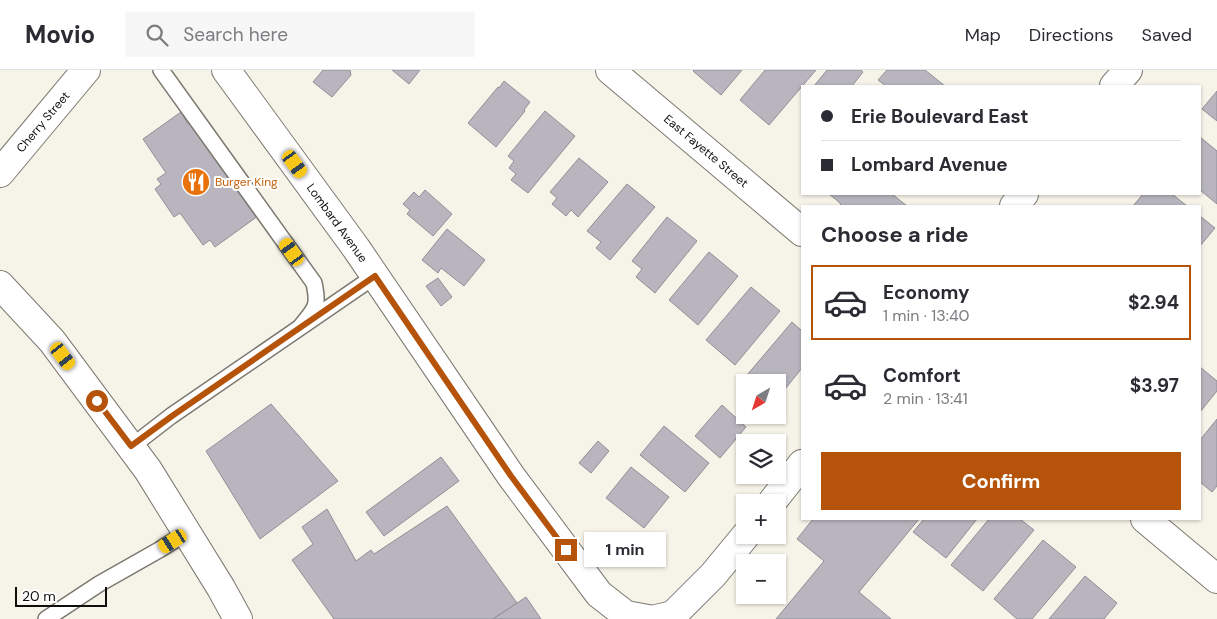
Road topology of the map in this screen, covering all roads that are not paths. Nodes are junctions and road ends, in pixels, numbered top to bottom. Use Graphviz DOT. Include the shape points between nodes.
graph roads {
  1 [pos="86,70"];
  2 [pos="161,70"];
  3 [pos="226,70"];
  4 [pos="610,70"];
  5 [pos="1128,70"];
  6 [pos="1115,85"];
  7 [pos="0,173"];
  8 [pos="1023,195"];
  9 [pos="1015,205"];
  10 [pos="801,231"];
  11 [pos="375,276"];
  12 [pos="0,285"];
  13 [pos="301,326"];
  14 [pos="131,446"];
  15 [pos="801,465"];
  16 [pos="778,494"];
  17 [pos="1146,520"];
  18 [pos="188,532"];
  19 [pos="739,544"];
  20 [pos="1217,579"];
  21 [pos="634,618"];
  22 [pos="46,619"];
  23 [pos="238,619"];
  24 [pos="656,619"];
  1 -- 7 [label="street, Cherry Street"];
  2 -- 13 [label="lane" via="314,283 318,298 314,311"];
  3 -- 11 [label="street, Lombard Avenue"];
  4 -- 10 [label="street, East Fayette Street"];
  5 -- 6 [label="street"];
  8 -- 9 [label="street"];
  11 -- 13 [label="lane"];
  11 -- 21 [label="street, Lombard Avenue" via="511,476 599,594"];
  12 -- 14 [label="street" via="52,341"];
  13 -- 14 [label="lane"];
  14 -- 18 [label="street"];
  15 -- 16 [label="street"];
  17 -- 20 [label="street"];
  18 -- 22 [label="lane"];
  18 -- 23 [label="street"];
  19 -- 24 [label="street" via="673,615"];
}
